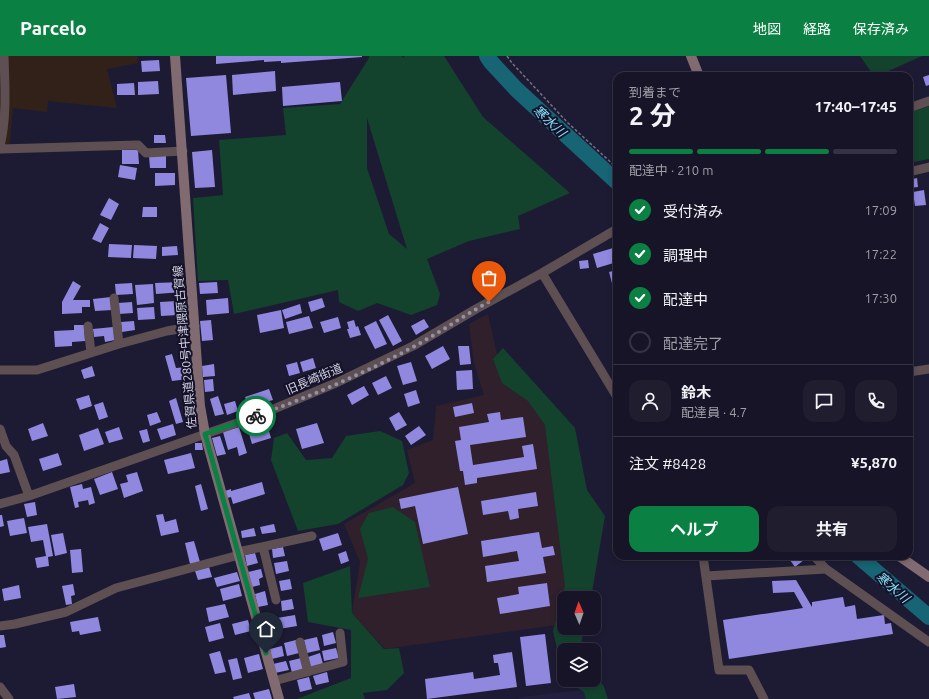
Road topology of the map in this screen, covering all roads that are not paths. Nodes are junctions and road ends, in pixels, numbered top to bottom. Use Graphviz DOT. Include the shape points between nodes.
graph roads {
  1 [pos="4,56"];
  2 [pos="175,56"];
  3 [pos="691,56"];
  4 [pos="697,72"];
  5 [pos="929,101"];
  6 [pos="913,107"];
  7 [pos="0,147"];
  8 [pos="183,151"];
  9 [pos="929,167"];
  10 [pos="913,171"];
  11 [pos="613,231"];
  12 [pos="542,273"];
  13 [pos="114,298"];
  14 [pos="88,326"];
  15 [pos="195,326"];
  16 [pos="119,344"];
  17 [pos="91,353"];
  18 [pos="929,369"];
  19 [pos="0,370"];
  20 [pos="913,371"];
  21 [pos="613,390"];
  22 [pos="0,429"];
  23 [pos="205,434"];
  24 [pos="29,496"];
  25 [pos="0,504"];
  26 [pos="312,536"];
  27 [pos="263,547"];
  28 [pos="239,555"];
  29 [pos="704,560"];
  30 [pos="818,560"];
  31 [pos="905,560"];
  32 [pos="826,569"];
  33 [pos="706,576"];
  34 [pos="929,577"];
  35 [pos="276,600"];
  36 [pos="0,626"];
  37 [pos="340,633"];
  38 [pos="300,642"];
  39 [pos="929,642"];
  40 [pos="308,672"];
  41 [pos="274,681"];
  42 [pos="0,687"];
  43 [pos="9,699"];
  44 [pos="279,699"];
  45 [pos="764,699"];
  1 -- 7 [label="street" via="5,94"];
  2 -- 8 [label="main road, 佐賀県道280号中津隈原古賀線"];
  3 -- 4 [label="main road"];
  5 -- 6 [label="street"];
  7 -- 8 [label="street" via="138,145 146,153"];
  8 -- 15 [label="main road, 佐賀県道280号中津隈原古賀線"];
  9 -- 10 [label="street"];
  11 -- 12 [label="street, 旧長崎街道"];
  12 -- 21 [label="street"];
  12 -- 23 [label="street, 旧長崎街道" via="388,359 257,416"];
  13 -- 16 [label="street"];
  14 -- 17 [label="street"];
  15 -- 16 [label="street"];
  15 -- 23 [label="main road, 佐賀県道280号中津隈原古賀線" via="200,406"];
  16 -- 17 [label="street"];
  17 -- 19 [label="street" via="37,370"];
  18 -- 20 [label="street"];
  22 -- 24 [label="street" via="6,446 14,455"];
  23 -- 24 [label="street, 旧長崎街道"];
  23 -- 28 [label="main road, 佐賀県道280号中津隈原古賀線"];
  24 -- 25 [label="street, 旧長崎街道"];
  26 -- 27 [label="street"];
  27 -- 28 [label="street" via="243,551"];
  27 -- 35 [label="street"];
  28 -- 36 [label="street" via="116,588 66,612"];
  28 -- 41 [label="main road, 佐賀県道280号中津隈原古賀線"];
  29 -- 33 [label="street"];
  30 -- 32 [label="street"];
  31 -- 34 [label="main road"];
  32 -- 33 [label="street"];
  32 -- 39 [label="street"];
  33 -- 45 [label="street" via="719,670 748,670"];
  37 -- 40 [label="street" via="343,662"];
  38 -- 40 [label="street"];
  40 -- 41 [label="street"];
  41 -- 44 [label="main road, 佐賀県道280号中津隈原古賀線"];
  42 -- 43 [label="street"];
}
